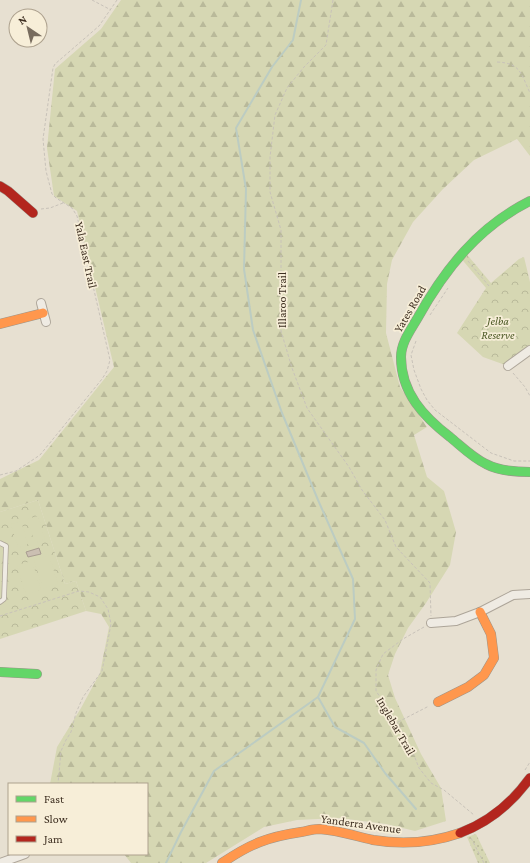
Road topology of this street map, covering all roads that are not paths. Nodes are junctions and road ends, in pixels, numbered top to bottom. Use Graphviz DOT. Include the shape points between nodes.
graph roads {
  1 [pos="0,186"];
  2 [pos="530,200"];
  3 [pos="32,212"];
  4 [pos="42,308"];
  5 [pos="46,322"];
  6 [pos="0,324"];
  7 [pos="530,350"];
  8 [pos="508,366"];
  9 [pos="530,472"];
  10 [pos="0,543"];
  11 [pos="530,594"];
  12 [pos="0,602"];
  13 [pos="480,612"];
  14 [pos="431,623"];
  15 [pos="0,672"];
  16 [pos="37,674"];
  17 [pos="438,702"];
  18 [pos="530,778"];
  19 [pos="22,855"];
  20 [pos="0,863"];
  21 [pos="222,863"];
  1 -- 3 [label="street"];
  2 -- 9 [label="street, Yates Road" via="490,226 461,253 422,309 406,338 401,355 410,393 426,416 485,464 504,470"];
  4 -- 5 [label="street"];
  4 -- 6 [label="street"];
  7 -- 8 [label="street"];
  10 -- 12 [label="lane" via="6,546 4,599"];
  11 -- 13 [label="street" via="514,595"];
  13 -- 14 [label="street" via="456,621"];
  13 -- 17 [label="street" via="491,634 494,658 484,675 468,687"];
  15 -- 16 [label="street"];
  18 -- 21 [label="street, Yanderra Avenue" via="510,803 492,816 468,830 440,839 412,843 379,841 317,829 275,836 240,850"];
  19 -- 20 [label="street"];
}
